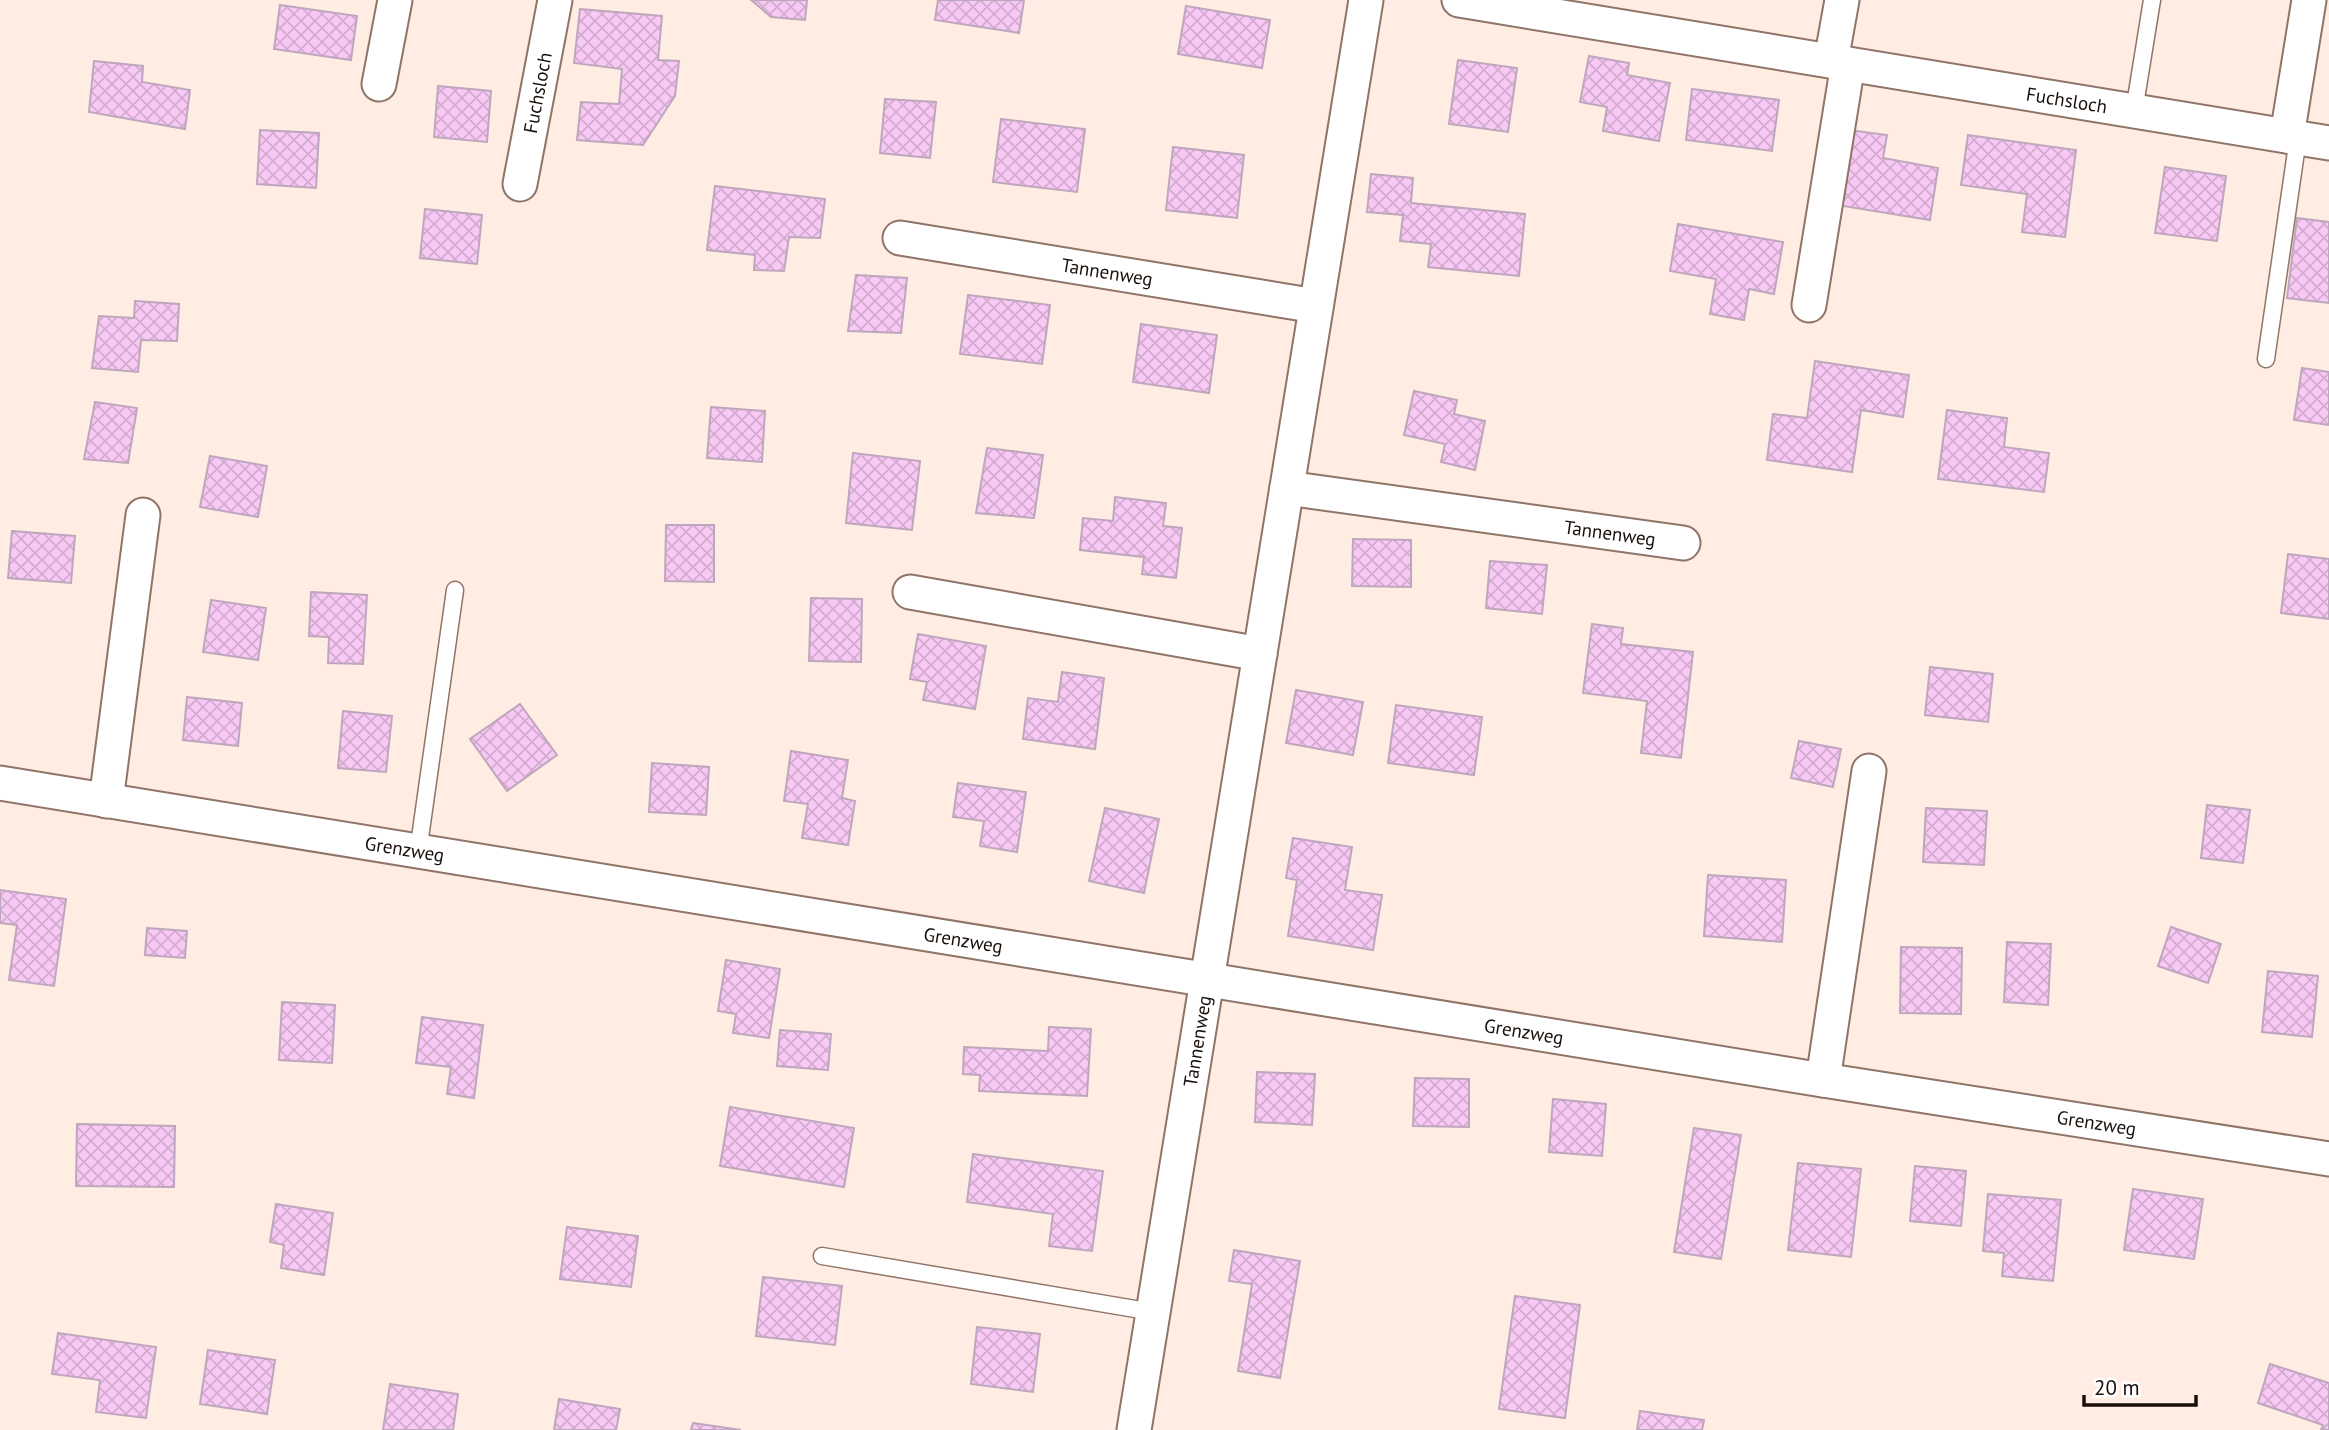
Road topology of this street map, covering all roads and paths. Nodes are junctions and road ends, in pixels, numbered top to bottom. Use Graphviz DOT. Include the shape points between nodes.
graph roads {
  1 [pos="395,0"];
  2 [pos="555,0"];
  3 [pos="1366,0"];
  4 [pos="1459,0"];
  5 [pos="1842,0"];
  6 [pos="2152,0"];
  7 [pos="2309,0"];
  8 [pos="1839,63"];
  9 [pos="379,84"];
  10 [pos="2134,111"];
  11 [pos="2305,139"];
  12 [pos="520,184"];
  13 [pos="900,238"];
  14 [pos="1809,305"];
  15 [pos="1316,306"];
  16 [pos="2266,359"];
  17 [pos="1287,488"];
  18 [pos="142,515"];
  19 [pos="1683,542"];
  20 [pos="455,590"];
  21 [pos="910,592"];
  22 [pos="1260,654"];
  23 [pos="1869,771"];
  24 [pos="0,783"];
  25 [pos="106,801"];
  26 [pos="418,852"];
  27 [pos="1207,980"];
  28 [pos="1823,1080"];
  29 [pos="2329,1159"];
  30 [pos="822,1256"];
  31 [pos="1153,1312"];
  32 [pos="1134,1430"];
  1 -- 9 [label="street"];
  2 -- 12 [label="street, Fuchsloch"];
  3 -- 15 [label="street, Tannenweg"];
  4 -- 8 [label="street, Fuchsloch"];
  5 -- 8 [label="street"];
  6 -- 10 [label="lane"];
  7 -- 11 [label="street"];
  8 -- 10 [label="street, Fuchsloch"];
  8 -- 14 [label="street"];
  10 -- 11 [label="street, Fuchsloch"];
  11 -- 16 [label="lane"];
  13 -- 15 [label="street, Tannenweg"];
  15 -- 17 [label="street, Tannenweg"];
  17 -- 19 [label="street, Tannenweg"];
  17 -- 22 [label="street, Tannenweg"];
  18 -- 25 [label="street"];
  20 -- 26 [label="lane"];
  21 -- 22 [label="street"];
  22 -- 27 [label="street, Tannenweg"];
  23 -- 28 [label="street"];
  24 -- 25 [label="street, Grenzweg"];
  25 -- 26 [label="street, Grenzweg"];
  26 -- 27 [label="street, Grenzweg"];
  27 -- 28 [label="street, Grenzweg"];
  27 -- 31 [label="street, Tannenweg"];
  28 -- 29 [label="street, Grenzweg"];
  30 -- 31 [label="lane"];
  31 -- 32 [label="street, Tannenweg"];
}
